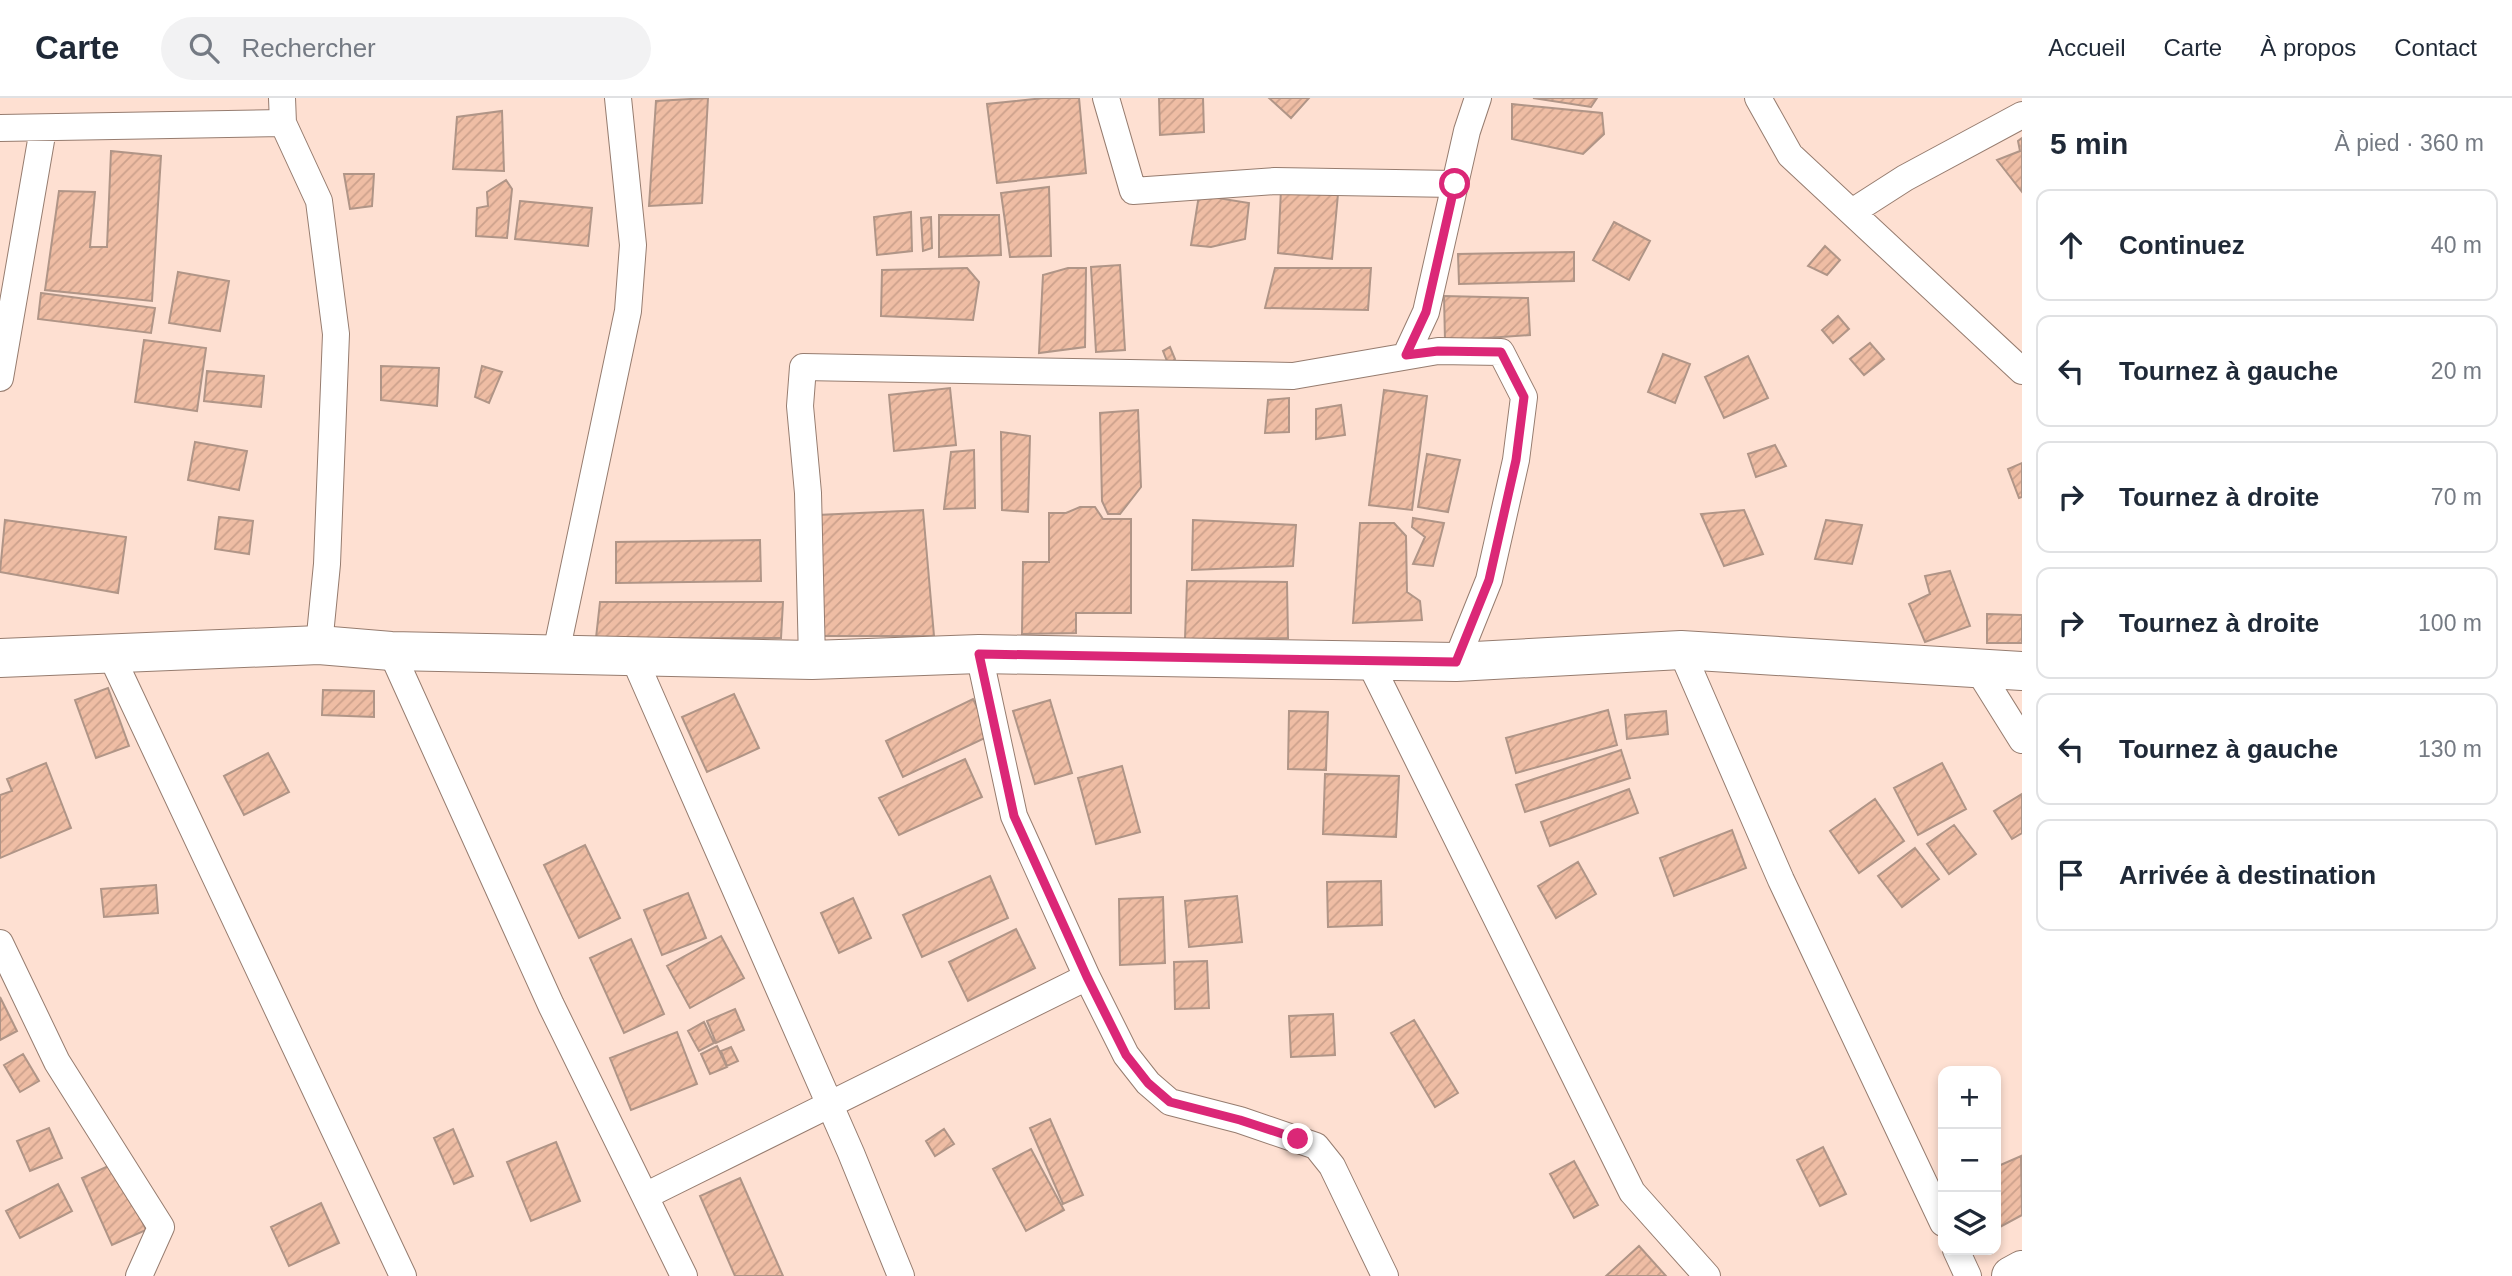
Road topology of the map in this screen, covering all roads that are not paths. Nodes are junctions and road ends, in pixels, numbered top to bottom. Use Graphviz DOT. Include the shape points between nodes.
graph roads {
  1 [pos="618,98"];
  2 [pos="1106,98"];
  3 [pos="1478,98"];
  4 [pos="1758,98"];
  5 [pos="283,111"];
  6 [pos="2022,115"];
  7 [pos="0,128"];
  8 [pos="43,129"];
  9 [pos="1455,184"];
  10 [pos="1852,212"];
  11 [pos="1406,355"];
  12 [pos="2022,371"];
  13 [pos="0,378"];
  14 [pos="319,645"];
  15 [pos="1681,649"];
  16 [pos="391,651"];
  17 [pos="110,653"];
  18 [pos="556,653"];
  19 [pos="979,654"];
  20 [pos="633,656"];
  21 [pos="0,658"];
  22 [pos="812,660"];
  23 [pos="1456,662"];
  24 [pos="1370,663"];
  25 [pos="1977,668"];
  26 [pos="2022,671"];
  27 [pos="2022,740"];
  28 [pos="0,943"];
  29 [pos="1087,977"];
  30 [pos="830,1106"];
  31 [pos="645,1196"];
  32 [pos="1938,1212"];
  33 [pos="1958,1255"];
  34 [pos="2022,1270"];
  35 [pos="139,1276"];
  36 [pos="403,1276"];
  37 [pos="684,1276"];
  38 [pos="901,1276"];
  39 [pos="1385,1276"];
  40 [pos="1707,1276"];
  41 [pos="1968,1276"];
  42 [pos="2011,1276"];
  1 -- 18 [label="street" via="633,245 628,311"];
  2 -- 9 [label="street" via="1133,191 1275,181"];
  3 -- 9 [label="street"];
  4 -- 10 [label="street" via="1790,155"];
  5 -- 8 [label="street"];
  5 -- 14 [label="street" via="319,201 336,334 327,564"];
  6 -- 10 [label="street"];
  7 -- 8 [label="street"];
  8 -- 13 [label="street"];
  9 -- 11 [label="street" via="1426,312"];
  10 -- 12 [label="street"];
  11 -- 22 [label="street" via="1293,376 803,368 800,406 808,493"];
  11 -- 23 [label="street" via="1501,352 1524,397 1516,460 1489,580"];
  14 -- 16 [label="street"];
  14 -- 17 [label="street"];
  15 -- 23 [label="street"];
  15 -- 25 [label="street"];
  15 -- 32 [label="street" via="1782,880"];
  16 -- 18 [label="street"];
  16 -- 31 [label="street" via="551,1005"];
  17 -- 21 [label="street"];
  17 -- 36 [label="street"];
  18 -- 20 [label="street"];
  19 -- 22 [label="street"];
  19 -- 24 [label="street"];
  19 -- 29 [label="street" via="1014,816"];
  20 -- 22 [label="street"];
  20 -- 30 [label="street"];
  23 -- 24 [label="street"];
  24 -- 40 [label="street" via="1632,1192"];
  25 -- 26 [label="street"];
  25 -- 27 [label="street"];
  28 -- 35 [label="street" via="57,1062 162,1227"];
  29 -- 30 [label="street"];
  29 -- 39 [label="street" via="1126,1055 1170,1102 1317,1146 1332,1167"];
  30 -- 31 [label="street"];
  30 -- 38 [label="street"];
  31 -- 37 [label="street"];
  33 -- 41 [label="street"];
  34 -- 42 [label="street"];
}
